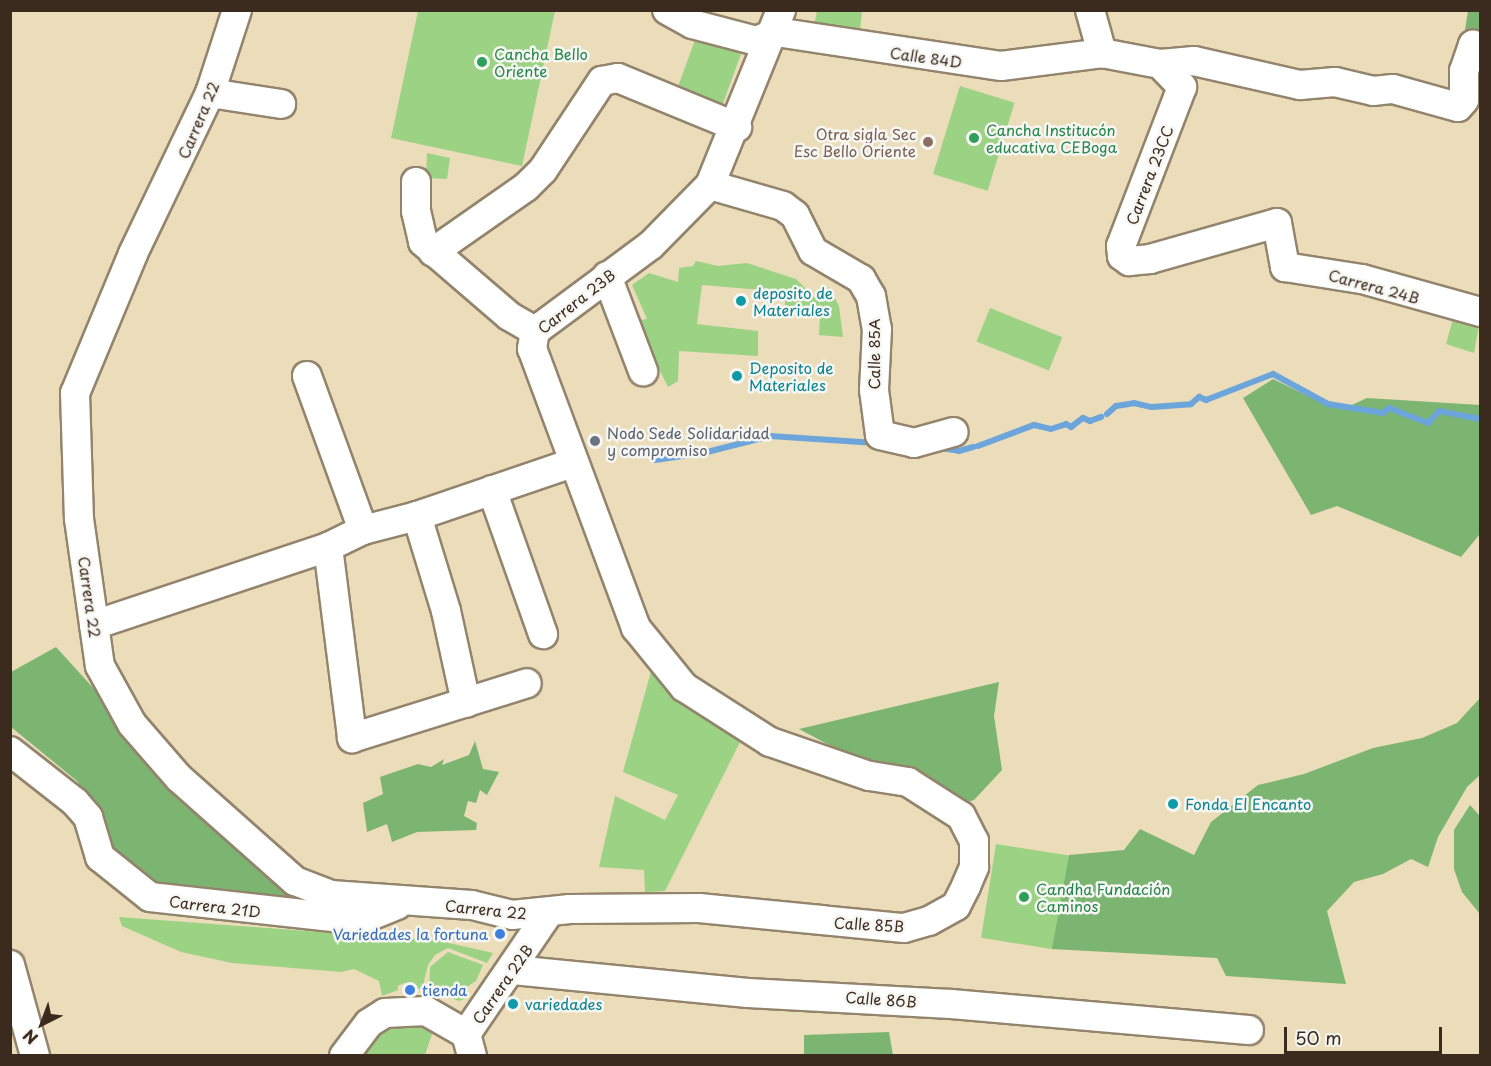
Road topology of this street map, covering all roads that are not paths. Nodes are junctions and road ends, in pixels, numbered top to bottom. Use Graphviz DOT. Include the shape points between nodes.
graph roads {
  1 [pos="237,10"];
  2 [pos="667,10"];
  3 [pos="1090,10"];
  4 [pos="778,21"];
  5 [pos="1480,50"];
  6 [pos="1102,53"];
  7 [pos="1160,64"];
  8 [pos="210,93"];
  9 [pos="282,104"];
  10 [pos="737,127"];
  11 [pos="416,182"];
  12 [pos="710,185"];
  13 [pos="433,252"];
  14 [pos="1130,261"];
  15 [pos="607,276"];
  16 [pos="1480,312"];
  17 [pos="534,331"];
  18 [pos="643,371"];
  19 [pos="307,376"];
  20 [pos="954,432"];
  21 [pos="573,463"];
  22 [pos="492,490"];
  23 [pos="417,516"];
  24 [pos="363,530"];
  25 [pos="327,547"];
  26 [pos="94,624"];
  27 [pos="636,628"];
  28 [pos="543,634"];
  29 [pos="527,683"];
  30 [pos="466,703"];
  31 [pos="13,755"];
  32 [pos="411,903"];
  33 [pos="541,926"];
  34 [pos="10,965"];
  35 [pos="516,966"];
  36 [pos="1249,1030"];
  37 [pos="469,1045"];
  38 [pos="34,1056"];
  39 [pos="344,1056"];
  1 -- 8 [label="street, Carrera 22"];
  2 -- 4 [label="street, Calle 84D" via="692,24 757,41"];
  3 -- 6 [label="street"];
  4 -- 6 [label="street, Calle 84D" via="1001,66"];
  4 -- 10 [label="street, Carrera 23B"];
  5 -- 7 [label="street, Calle 84D" via="1473,45 1464,71 1464,100 1458,107 1393,89 1373,91 1335,82 1300,85 1194,61"];
  6 -- 7 [label="street, Calle 84D"];
  7 -- 14 [label="street, Carrera 23CC" via="1182,87 1121,246 1122,256"];
  8 -- 9 [label="street"];
  8 -- 26 [label="street, Carrera 22" via="133,254 75,393 79,519"];
  10 -- 12 [label="street, Carrera 23B"];
  10 -- 13 [label="street" via="618,78 602,81 543,170 526,187"];
  11 -- 13 [label="street" via="416,211 423,242"];
  12 -- 15 [label="street, Carrera 23B" via="651,245"];
  12 -- 20 [label="street, Calle 85A" via="783,206 795,215 813,251 861,279 871,296 877,329 874,390 880,435 914,443"];
  13 -- 17 [label="street" via="509,316"];
  14 -- 16 [label="street, Carrera 24B" via="1150,259 1277,223 1285,267 1362,279"];
  15 -- 17 [label="street, Carrera 23B"];
  15 -- 18 [label="street"];
  17 -- 21 [label="street, Carrera 23B" via="532,349"];
  19 -- 24 [label="street"];
  21 -- 22 [label="street"];
  21 -- 27 [label="street, Carrera 23B"];
  22 -- 23 [label="street"];
  22 -- 28 [label="street"];
  23 -- 24 [label="street"];
  23 -- 30 [label="street" via="446,611"];
  24 -- 25 [label="street"];
  25 -- 26 [label="street"];
  25 -- 30 [label="street" via="352,738"];
  26 -- 32 [label="street, Carrera 22" via="100,666 132,724 179,778 295,881 343,898"];
  27 -- 33 [label="street, Calle 85B" via="684,687 751,733 869,776 908,782 961,816 974,841 974,867 956,906 929,921 904,928 699,908 581,908"];
  29 -- 30 [label="street"];
  31 -- 32 [label="street, Carrera 21D" via="75,801 88,817 100,857 150,897 360,921 391,906"];
  32 -- 33 [label="street, Carrera 22" via="472,905"];
  33 -- 35 [label="street, Carrera 22B"];
  34 -- 38 [label="street"];
  35 -- 36 [label="street, Calle 86B" via="748,993 951,1004"];
  35 -- 37 [label="street, Carrera 22B"];
  37 -- 39 [label="street" via="426,1011 385,1013 369,1023"];
}
